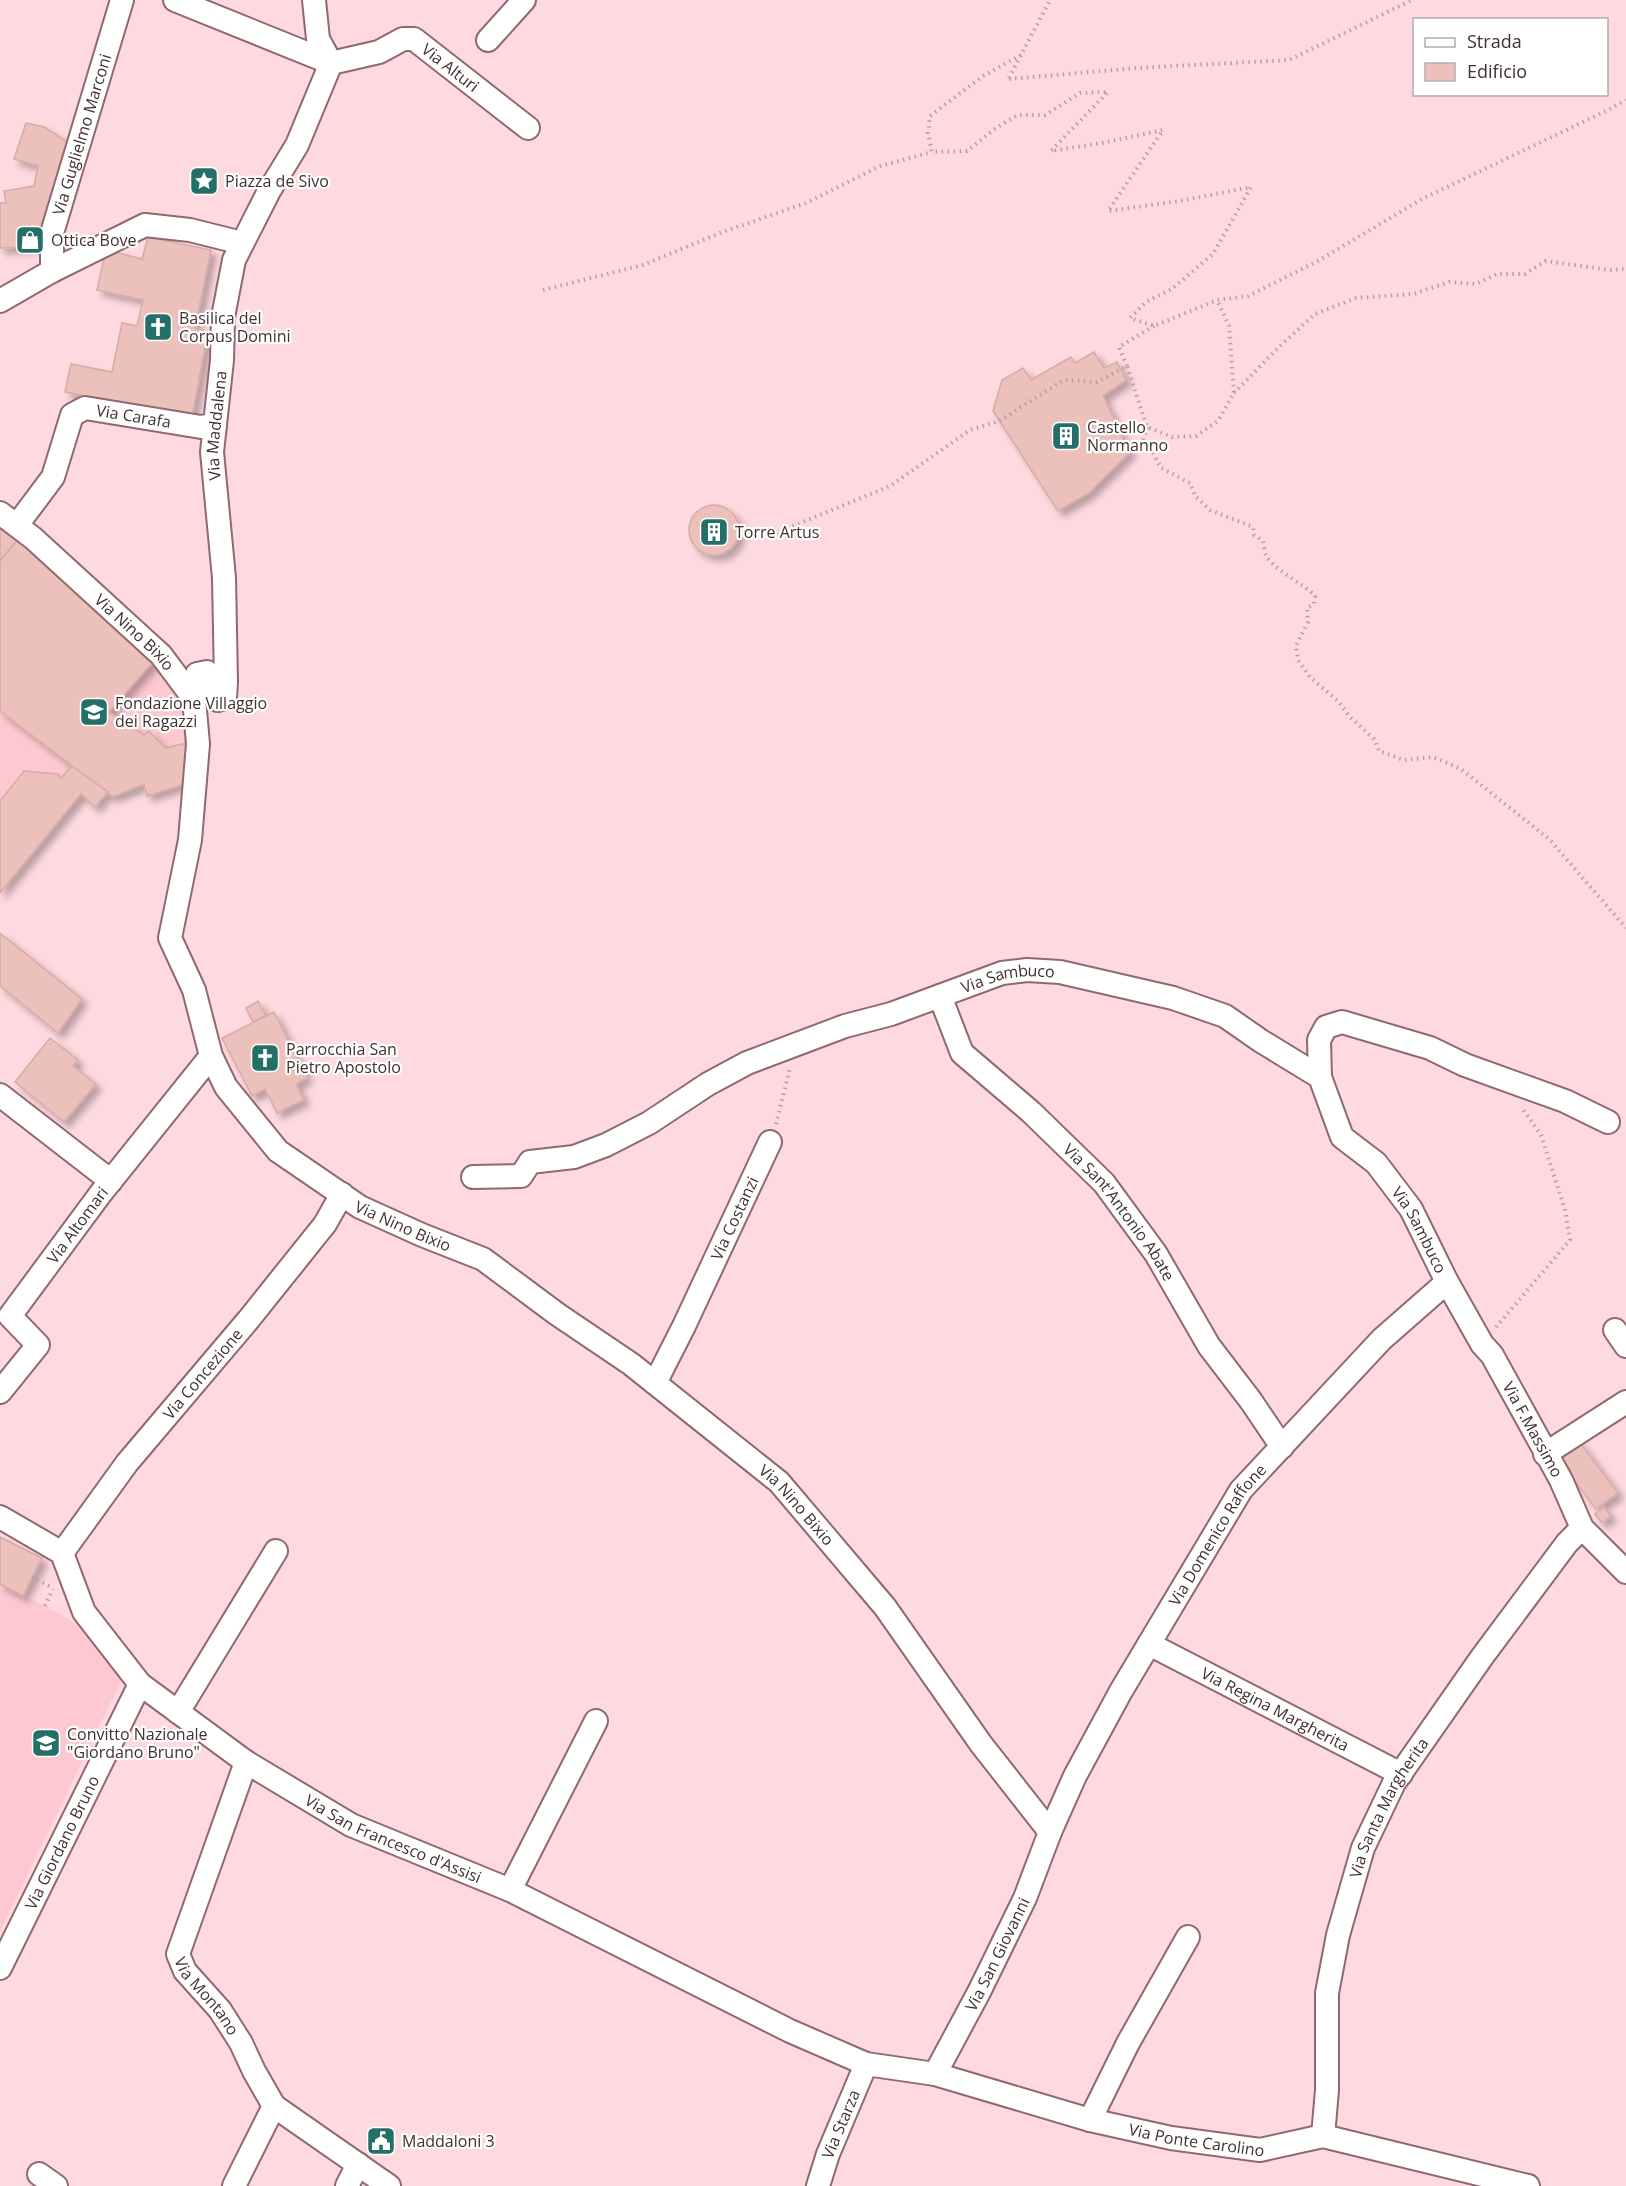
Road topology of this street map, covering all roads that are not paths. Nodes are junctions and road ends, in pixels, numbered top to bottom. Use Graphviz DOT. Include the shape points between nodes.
graph roads {
  1 [pos="122,0"];
  2 [pos="176,0"];
  3 [pos="314,0"];
  4 [pos="524,0"];
  5 [pos="488,40"];
  6 [pos="331,63"];
  7 [pos="528,128"];
  8 [pos="242,243"];
  9 [pos="51,271"];
  10 [pos="0,301"];
  11 [pos="215,425"];
  12 [pos="8,519"];
  13 [pos="194,699"];
  14 [pos="940,996"];
  15 [pos="211,1056"];
  16 [pos="1320,1077"];
  17 [pos="0,1095"];
  18 [pos="1608,1122"];
  19 [pos="770,1142"];
  20 [pos="473,1177"];
  21 [pos="111,1181"];
  22 [pos="342,1194"];
  23 [pos="1447,1282"];
  24 [pos="655,1383"];
  25 [pos="0,1392"];
  26 [pos="1626,1402"];
  27 [pos="1282,1447"];
  28 [pos="1545,1454"];
  29 [pos="0,1517"];
  30 [pos="1582,1528"];
  31 [pos="276,1551"];
  32 [pos="62,1553"];
  33 [pos="1626,1572"];
  34 [pos="1149,1644"];
  35 [pos="140,1684"];
  36 [pos="177,1712"];
  37 [pos="596,1721"];
  38 [pos="246,1762"];
  39 [pos="1401,1774"];
  40 [pos="1050,1832"];
  41 [pos="510,1890"];
  42 [pos="1188,1937"];
  43 [pos="0,1968"];
  44 [pos="866,2064"];
  45 [pos="935,2074"];
  46 [pos="274,2106"];
  47 [pos="1090,2120"];
  48 [pos="1323,2136"];
  49 [pos="358,2164"];
  50 [pos="234,2186"];
  51 [pos="347,2186"];
  52 [pos="389,2186"];
  53 [pos="818,2186"];
  54 [pos="1528,2186"];
  1 -- 9 [label="street, Via Guglielmo Marconi" via="52,232"];
  2 -- 6 [label="street"];
  3 -- 6 [label="street" via="318,39"];
  4 -- 5 [label="street"];
  6 -- 7 [label="street, Via Alturi" via="379,52 403,39 414,39"];
  6 -- 8 [label="street, Via Maddalena" via="297,145"];
  8 -- 9 [label="street" via="190,230 144,225"];
  8 -- 11 [label="street, Via Maddalena" via="234,260 223,317"];
  9 -- 10 [label="street"];
  11 -- 12 [label="street, Via Carafa" via="201,427 85,408 72,415 53,477"];
  11 -- 13 [label="street, Via Maddalena" via="212,452 224,578 225,698 218,700 207,672 197,674"];
  12 -- 13 [label="street, Via Nino Bixio" via="161,655"];
  13 -- 15 [label="street, Via Nino Bixio" via="198,744 190,840 170,938 194,990"];
  14 -- 16 [label="street, Via Sambuco" via="1002,973 1060,972 1173,998 1225,1016"];
  14 -- 20 [label="street, Via Sambuco" via="747,1063 606,1145 573,1157 530,1162 521,1176"];
  14 -- 27 [label="street, Via Sant'Antonio Abate" via="962,1053 1031,1112 1104,1183 1156,1254 1209,1346"];
  15 -- 21 [label="street, Via Altomari"];
  15 -- 22 [label="street, Via Nino Bixio" via="226,1087 278,1151"];
  16 -- 18 [label="street" via="1319,1040 1326,1027 1342,1022 1430,1048"];
  16 -- 23 [label="street, Via Sambuco" via="1342,1137 1376,1163 1393,1184 1411,1209"];
  17 -- 21 [label="street"];
  19 -- 24 [label="street, Via Costanzi"];
  21 -- 25 [label="street, Via Altomari" via="10,1316 38,1345"];
  22 -- 24 [label="street, Via Nino Bixio" via="360,1207 483,1259"];
  22 -- 32 [label="street, Via Concezione" via="325,1224 127,1463"];
  23 -- 27 [label="street, Via Domenico Raffone" via="1382,1339"];
  23 -- 28 [label="street, Via F.Massimo"];
  24 -- 40 [label="street, Via Nino Bixio" via="778,1482 885,1607 981,1744"];
  26 -- 28 [label="street"];
  27 -- 34 [label="street, Via Domenico Raffone" via="1241,1490"];
  28 -- 30 [label="street, Via F.Massimo"];
  29 -- 32 [label="street"];
  30 -- 33 [label="street, Via F.Massimo"];
  30 -- 39 [label="street, Via Santa Margherita" via="1566,1543 1482,1657"];
  31 -- 36 [label="street"];
  32 -- 35 [label="street, Via San Francesco d'Assisi" via="84,1612"];
  34 -- 39 [label="street, Via Regina Margherita"];
  34 -- 40 [label="street, Via Domenico Raffone" via="1075,1776"];
  35 -- 36 [label="street, Via San Francesco d'Assisi"];
  35 -- 43 [label="street, Via Giordano Bruno"];
  36 -- 38 [label="street, Via San Francesco d'Assisi"];
  37 -- 41 [label="street"];
  38 -- 41 [label="street, Via San Francesco d'Assisi" via="351,1825"];
  38 -- 46 [label="street, Via Montano" via="178,1954 185,1971 220,2010 241,2043"];
  39 -- 48 [label="street, Via Santa Margherita" via="1363,1848 1338,1935 1327,1993"];
  40 -- 45 [label="street, Via San Giovanni" via="1025,1898"];
  41 -- 44 [label="street, Via San Francesco d'Assisi" via="790,2031"];
  42 -- 47 [label="street"];
  44 -- 45 [label="street, Via Ponte Carolino"];
  44 -- 53 [label="street, Via Starza"];
  45 -- 47 [label="street, Via Ponte Carolino"];
  46 -- 49 [label="street"];
  46 -- 50 [label="street"];
  47 -- 48 [label="street, Via Ponte Carolino" via="1171,2138 1260,2150"];
  48 -- 54 [label="street, Via Ponte Carolino"];
  49 -- 51 [label="street"];
  49 -- 52 [label="street"];
}
